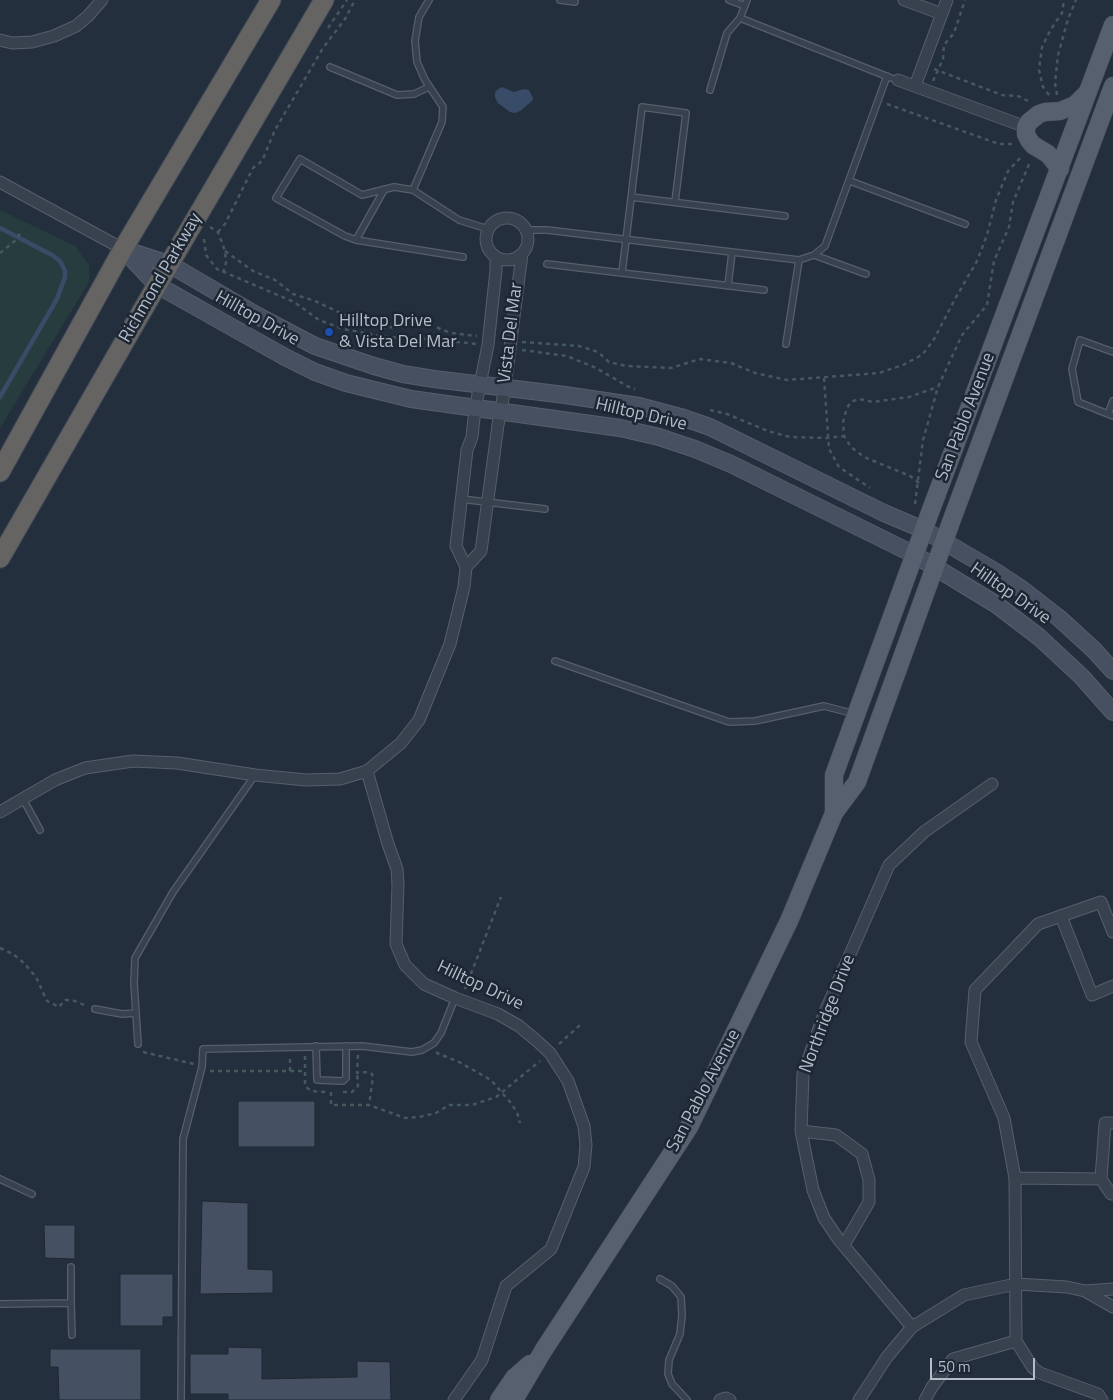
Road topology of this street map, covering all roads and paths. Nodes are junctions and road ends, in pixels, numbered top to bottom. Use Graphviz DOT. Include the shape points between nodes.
graph roads {
  1 [pos="102,0"];
  2 [pos="271,0"];
  3 [pos="324,0"];
  4 [pos="355,0"];
  5 [pos="429,0"];
  6 [pos="560,0"];
  7 [pos="729,0"];
  8 [pos="904,0"];
  9 [pos="947,0"];
  10 [pos="965,0"];
  11 [pos="1064,0"];
  12 [pos="1076,0"];
  13 [pos="575,2"];
  14 [pos="746,3"];
  15 [pos="942,14"];
  16 [pos="740,18"];
  17 [pos="1113,25"];
  18 [pos="0,40"];
  19 [pos="922,65"];
  20 [pos="330,67"];
  21 [pos="938,71"];
  22 [pos="893,78"];
  23 [pos="915,86"];
  24 [pos="1113,86"];
  25 [pos="429,87"];
  26 [pos="710,90"];
  27 [pos="929,92"];
  28 [pos="1089,92"];
  29 [pos="1051,99"];
  30 [pos="1058,99"];
  31 [pos="879,100"];
  32 [pos="1034,103"];
  33 [pos="1026,127"];
  34 [pos="998,144"];
  35 [pos="1025,154"];
  36 [pos="1032,158"];
  37 [pos="1060,169"];
  38 [pos="850,181"];
  39 [pos="0,182"];
  40 [pos="384,190"];
  41 [pos="413,190"];
  42 [pos="631,197"];
  43 [pos="674,202"];
  44 [pos="785,216"];
  45 [pos="965,224"];
  46 [pos="209,226"];
  47 [pos="488,229"];
  48 [pos="527,230"];
  49 [pos="218,232"];
  50 [pos="21,233"];
  51 [pos="356,240"];
  52 [pos="626,240"];
  53 [pos="124,249"];
  54 [pos="225,251"];
  55 [pos="732,252"];
  56 [pos="0,253"];
  57 [pos="522,254"];
  58 [pos="814,255"];
  59 [pos="463,257"];
  60 [pos="496,257"];
  61 [pos="799,260"];
  62 [pos="169,264"];
  63 [pos="547,264"];
  64 [pos="622,273"];
  65 [pos="866,274"];
  66 [pos="156,285"];
  67 [pos="728,286"];
  68 [pos="764,290"];
  69 [pos="488,341"];
  70 [pos="510,344"];
  71 [pos="786,344"];
  72 [pos="1113,352"];
  73 [pos="824,378"];
  74 [pos="480,384"];
  75 [pos="938,386"];
  76 [pos="506,387"];
  77 [pos="639,390"];
  78 [pos="1113,401"];
  79 [pos="703,408"];
  80 [pos="475,409"];
  81 [pos="501,412"];
  82 [pos="1111,415"];
  83 [pos="844,436"];
  84 [pos="828,438"];
  85 [pos="0,472"];
  86 [pos="919,483"];
  87 [pos="876,492"];
  88 [pos="461,499"];
  89 [pos="488,503"];
  90 [pos="545,509"];
  91 [pos="914,511"];
  92 [pos="924,530"];
  93 [pos="944,542"];
  94 [pos="915,555"];
  95 [pos="0,558"];
  96 [pos="466,567"];
  97 [pos="934,567"];
  98 [pos="555,661"];
  99 [pos="1113,671"];
  100 [pos="1113,712"];
  101 [pos="857,714"];
  102 [pos="367,771"];
  103 [pos="255,775"];
  104 [pos="992,784"];
  105 [pos="23,799"];
  106 [pos="0,812"];
  107 [pos="834,813"];
  108 [pos="40,830"];
  109 [pos="1061,916"];
  110 [pos="1113,932"];
  111 [pos="0,948"];
  112 [pos="1113,986"];
  113 [pos="456,998"];
  114 [pos="96,1009"];
  115 [pos="136,1013"];
  116 [pos="580,1025"];
  117 [pos="138,1044"];
  118 [pos="316,1046"];
  119 [pos="346,1046"];
  120 [pos="437,1053"];
  121 [pos="550,1053"];
  122 [pos="432,1055"];
  123 [pos="366,1056"];
  124 [pos="202,1067"];
  125 [pos="305,1071"];
  126 [pos="331,1092"];
  127 [pos="369,1105"];
  128 [pos="1113,1123"];
  129 [pos="801,1131"];
  130 [pos="1015,1178"];
  131 [pos="0,1179"];
  132 [pos="1101,1179"];
  133 [pos="32,1194"];
  134 [pos="1113,1194"];
  135 [pos="844,1245"];
  136 [pos="70,1267"];
  137 [pos="660,1279"];
  138 [pos="1016,1284"];
  139 [pos="1113,1289"];
  140 [pos="1084,1291"];
  141 [pos="72,1303"];
  142 [pos="0,1304"];
  143 [pos="1113,1306"];
  144 [pos="912,1327"];
  145 [pos="72,1335"];
  146 [pos="1016,1341"];
  147 [pos="543,1351"];
  148 [pos="181,1400"];
  149 [pos="454,1400"];
  150 [pos="499,1400"];
  151 [pos="514,1400"];
  152 [pos="687,1400"];
  153 [pos="720,1400"];
  154 [pos="730,1400"];
  155 [pos="860,1400"];
  156 [pos="925,1400"];
  157 [pos="1102,1400"];
  1 -- 18 [label="street" via="76,26 54,36 32,42"];
  2 -- 53 [label="highway"];
  3 -- 62 [label="highway, Richmond Parkway"];
  4 -- 49 [label="path" via="323,48 275,130 262,161 253,168"];
  5 -- 25 [label="lane" via="420,17 415,41 417,62"];
  6 -- 13 [label="lane"];
  7 -- 14 [label="lane"];
  8 -- 15 [label="street"];
  9 -- 15 [label="street"];
  10 -- 21 [label="path" via="954,33 944,46"];
  11 -- 29 [label="path" via="1062,13 1042,47 1039,70 1043,87"];
  12 -- 30 [label="path" via="1058,55 1055,82"];
  14 -- 16 [label="lane"];
  15 -- 19 [label="street"];
  16 -- 22 [label="lane"];
  16 -- 26 [label="lane" via="727,33"];
  17 -- 28 [label="main road, San Pablo Avenue"];
  19 -- 21 [label="path"];
  19 -- 23 [label="street"];
  20 -- 25 [label="lane" via="397,95 414,94"];
  21 -- 27 [label="path"];
  21 -- 32 [label="path" via="1002,95 1018,96"];
  22 -- 23 [label="street"];
  22 -- 31 [label="lane"];
  23 -- 27 [label="street"];
  24 -- 93 [label="main road, San Pablo Avenue"];
  25 -- 41 [label="lane" via="442,108 442,122"];
  27 -- 33 [label="street"];
  28 -- 33 [label="main road" via="1075,105 1033,117"];
  28 -- 37 [label="main road, San Pablo Avenue"];
  31 -- 34 [label="path"];
  31 -- 38 [label="lane"];
  33 -- 37 [label="main road" via="1026,134 1033,145 1048,154"];
  35 -- 73 [label="path" via="1008,171 977,261 922,355 879,374"];
  36 -- 75 [label="path" via="994,261 986,305 962,334"];
  37 -- 92 [label="main road, San Pablo Avenue"];
  38 -- 45 [label="lane"];
  38 -- 58 [label="lane" via="825,246"];
  39 -- 53 [label="street, Hilltop Drive"];
  40 -- 41 [label="lane" via="394,187"];
  40 -- 51 [label="lane"];
  40 -- 51 [label="lane" via="362,195 300,159 276,198"];
  41 -- 47 [label="lane" via="459,220"];
  42 -- 43 [label="lane"];
  42 -- 43 [label="lane" via="642,107 686,113"];
  42 -- 52 [label="lane"];
  43 -- 44 [label="lane"];
  46 -- 49 [label="path"];
  47 -- 48 [label="street" via="493,222 509,217"];
  47 -- 60 [label="street" via="486,244"];
  48 -- 52 [label="lane"];
  48 -- 57 [label="street" via="527,247"];
  49 -- 54 [label="path"];
  50 -- 56 [label="path"];
  51 -- 59 [label="lane"];
  52 -- 55 [label="lane"];
  52 -- 64 [label="lane"];
  53 -- 62 [label="main road, Hilltop Drive"];
  53 -- 66 [label="main road, Hilltop Drive"];
  53 -- 85 [label="highway"];
  54 -- 69 [label="path" via="294,294 360,322 386,328 412,324 433,326"];
  54 -- 69 [label="path" via="223,273 294,302 318,320 342,329 386,337"];
  55 -- 61 [label="lane"];
  55 -- 67 [label="lane"];
  57 -- 60 [label="street" via="514,259"];
  57 -- 70 [label="street, Vista Del Mar"];
  58 -- 61 [label="lane"];
  58 -- 65 [label="lane"];
  60 -- 69 [label="street, Vista Del Mar"];
  61 -- 71 [label="lane"];
  62 -- 66 [label="highway, Richmond Parkway"];
  62 -- 74 [label="main road, Hilltop Drive" via="288,332 345,358 403,374"];
  63 -- 64 [label="lane"];
  64 -- 67 [label="lane"];
  66 -- 80 [label="main road, Hilltop Drive" via="315,372 376,392"];
  66 -- 95 [label="highway, Richmond Parkway"];
  67 -- 68 [label="lane"];
  69 -- 74 [label="street, Vista Del Mar"];
  70 -- 73 [label="path" via="578,346 598,352 609,362 626,366 671,368 700,359 731,363 755,374 787,380"];
  70 -- 76 [label="street, Vista Del Mar"];
  70 -- 77 [label="path" via="567,356"];
  72 -- 82 [label="lane" via="1080,340 1072,369 1078,402"];
  73 -- 84 [label="path"];
  74 -- 76 [label="main road, Hilltop Drive"];
  74 -- 80 [label="street, Vista Del Mar"];
  75 -- 83 [label="path" via="909,397 851,402 843,422"];
  75 -- 86 [label="path" via="923,440"];
  76 -- 81 [label="street, Vista Del Mar"];
  76 -- 92 [label="main road, Hilltop Drive" via="639,406 684,418 736,439"];
  78 -- 82 [label="lane"];
  79 -- 84 [label="path" via="790,437"];
  80 -- 81 [label="main road, Hilltop Drive"];
  80 -- 88 [label="street, Vista Del Mar"];
  81 -- 89 [label="street, Vista Del Mar"];
  81 -- 94 [label="main road, Hilltop Drive" via="620,428 695,448"];
  83 -- 84 [label="path"];
  83 -- 86 [label="path" via="851,447 864,457"];
  84 -- 87 [label="path" via="829,450 840,468"];
  86 -- 91 [label="path"];
  88 -- 89 [label="lane"];
  88 -- 96 [label="street, Vista Del Mar" via="456,546"];
  89 -- 90 [label="lane"];
  89 -- 96 [label="street, Vista Del Mar" via="481,551"];
  92 -- 93 [label="main road, Hilltop Drive"];
  92 -- 94 [label="main road, San Pablo Avenue"];
  93 -- 97 [label="main road, San Pablo Avenue"];
  93 -- 99 [label="main road, Hilltop Drive" via="1024,590 1059,618"];
  94 -- 97 [label="main road, Hilltop Drive"];
  94 -- 101 [label="main road, San Pablo Avenue"];
  96 -- 102 [label="street" via="450,644 419,720 401,743"];
  97 -- 100 [label="main road, Hilltop Drive" via="997,604 1039,637 1082,677"];
  97 -- 107 [label="main road, San Pablo Avenue" via="857,782"];
  98 -- 101 [label="lane" via="729,722 755,721 824,706"];
  101 -- 107 [label="main road, San Pablo Avenue" via="834,775"];
  102 -- 103 [label="street" via="340,779 315,780"];
  102 -- 113 [label="street, Hilltop Drive" via="397,869 396,944 405,965 424,984"];
  103 -- 105 [label="street" via="177,763 133,762 85,768 55,780"];
  103 -- 115 [label="lane" via="173,892 136,958"];
  104 -- 129 [label="street, Northridge Drive" via="924,832 890,865 824,1014 804,1074"];
  105 -- 106 [label="street"];
  105 -- 108 [label="lane"];
  107 -- 147 [label="main road, San Pablo Avenue" via="789,921 688,1127"];
  109 -- 110 [label="street" via="1101,902"];
  109 -- 112 [label="street" via="1092,995"];
  109 -- 130 [label="street" via="1038,924 975,990 971,1042 1004,1118"];
  111 -- 114 [label="path" via="24,963 36,977 47,1001 59,1007 65,1000 72,1000"];
  113 -- 119 [label="lane" via="441,1033 434,1043 422,1050 400,1052 369,1046"];
  113 -- 121 [label="street, Hilltop Drive" via="520,1026"];
  114 -- 115 [label="lane"];
  115 -- 117 [label="lane"];
  116 -- 121 [label="path"];
  117 -- 124 [label="path" via="136,1050"];
  118 -- 119 [label="lane"];
  118 -- 119 [label="lane" via="317,1080 344,1081"];
  118 -- 124 [label="lane" via="203,1049"];
  120 -- 122 [label="path"];
  121 -- 127 [label="path" via="496,1097 483,1102 449,1105 436,1113 405,1118"];
  121 -- 149 [label="street, Hilltop Drive" via="568,1081 580,1111 586,1145 584,1167 551,1249 506,1286 482,1360"];
  123 -- 127 [label="path" via="358,1056 357,1073 372,1074"];
  124 -- 125 [label="path" via="209,1071"];
  124 -- 148 [label="lane" via="183,1139"];
  126 -- 127 [label="path" via="331,1105"];
  128 -- 132 [label="street" via="1105,1123"];
  129 -- 135 [label="street, Northridge Drive" via="812,1190 824,1218"];
  129 -- 135 [label="street" via="836,1135 862,1154 869,1180 869,1202"];
  130 -- 132 [label="street"];
  130 -- 138 [label="street"];
  131 -- 133 [label="lane"];
  132 -- 134 [label="street"];
  135 -- 144 [label="street, Northridge Drive"];
  136 -- 141 [label="lane"];
  137 -- 152 [label="lane" via="681,1297 680,1334 669,1360 668,1374 672,1384"];
  138 -- 140 [label="street"];
  138 -- 144 [label="street" via="964,1295"];
  138 -- 146 [label="street"];
  139 -- 140 [label="street"];
  140 -- 143 [label="street"];
  141 -- 142 [label="lane"];
  141 -- 145 [label="lane"];
  144 -- 155 [label="street" via="887,1357"];
  146 -- 156 [label="street" via="953,1358"];
  146 -- 157 [label="street" via="1040,1374 1098,1394"];
  147 -- 150 [label="main road, San Pablo Avenue" via="514,1378"];
  147 -- 151 [label="main road, San Pablo Avenue"];
  153 -- 154 [label="street"];
}
